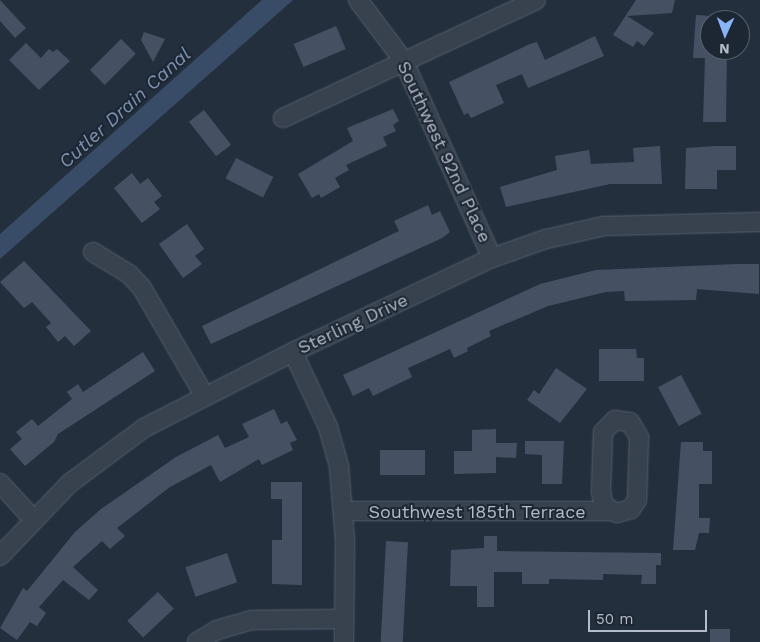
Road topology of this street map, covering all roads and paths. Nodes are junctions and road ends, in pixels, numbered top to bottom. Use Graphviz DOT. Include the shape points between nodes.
graph roads {
  1 [pos="358,0"];
  2 [pos="536,0"];
  3 [pos="403,60"];
  4 [pos="283,118"];
  5 [pos="760,222"];
  6 [pos="93,252"];
  7 [pos="492,258"];
  8 [pos="292,352"];
  9 [pos="204,396"];
  10 [pos="0,483"];
  11 [pos="344,511"];
  12 [pos="609,511"];
  13 [pos="33,519"];
  14 [pos="0,556"];
  15 [pos="344,619"];
  16 [pos="197,642"];
  17 [pos="344,642"];
  1 -- 3 [label="street, Southwest 92nd Place"];
  2 -- 3 [label="street"];
  3 -- 4 [label="street"];
  3 -- 7 [label="street, Southwest 92nd Place"];
  5 -- 7 [label="street, Sterling Drive" via="604,226 546,239"];
  6 -- 9 [label="street" via="129,274 142,288"];
  7 -- 8 [label="street, Sterling Drive"];
  8 -- 9 [label="street, Sterling Drive"];
  8 -- 11 [label="street" via="335,448"];
  9 -- 13 [label="street, Sterling Drive" via="112,450"];
  10 -- 13 [label="street"];
  11 -- 12 [label="street, Southwest 185th Terrace"];
  11 -- 15 [label="street"];
  12 -- 12 [label="street, Southwest 185th Terrace" via="631,509 638,492 637,430 623,420 609,422 602,432 601,492"];
  13 -- 14 [label="street, Sterling Drive"];
  15 -- 16 [label="street" via="251,620 217,630"];
  15 -- 17 [label="street"];
}
